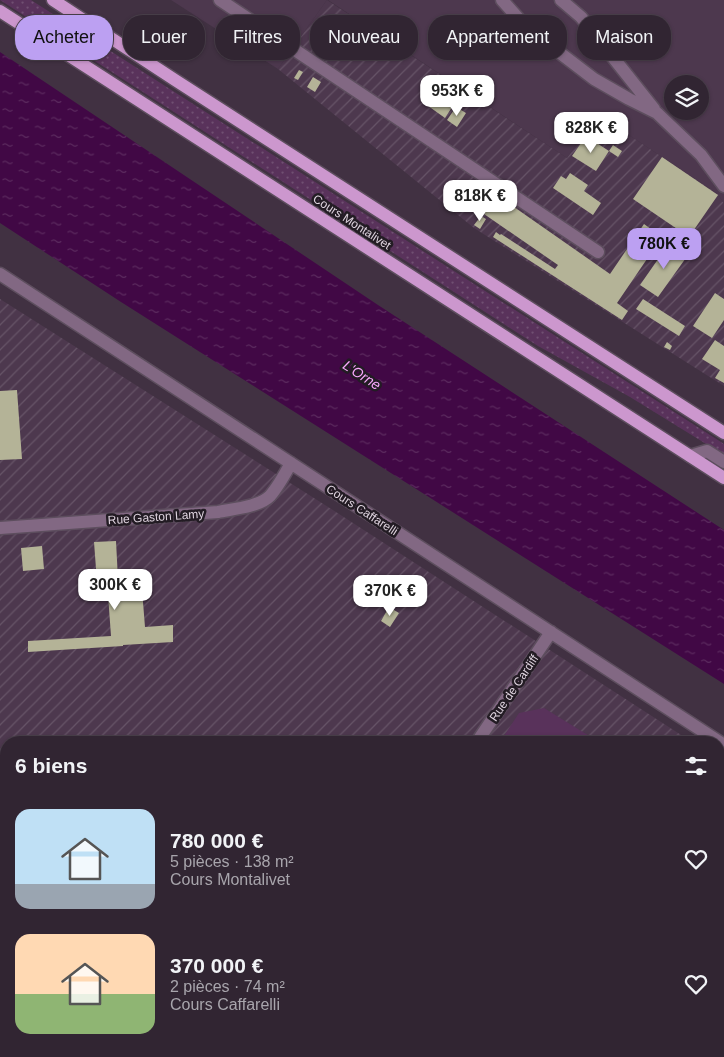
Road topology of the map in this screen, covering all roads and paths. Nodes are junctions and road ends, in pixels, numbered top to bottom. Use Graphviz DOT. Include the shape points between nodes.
graph roads {
  1 [pos="53,0"];
  2 [pos="220,0"];
  3 [pos="502,0"];
  4 [pos="561,0"];
  5 [pos="0,11"];
  6 [pos="657,112"];
  7 [pos="724,186"];
  8 [pos="598,252"];
  9 [pos="0,274"];
  10 [pos="724,433"];
  11 [pos="690,456"];
  12 [pos="724,462"];
  13 [pos="291,463"];
  14 [pos="724,478"];
  15 [pos="0,528"];
  16 [pos="551,632"];
  17 [pos="481,736"];
  18 [pos="710,736"];
  1 -- 10 [label="main road, Cours Montalivet"];
  2 -- 8 [label="street"];
  3 -- 6 [label="street" via="526,27 594,79"];
  4 -- 6 [label="street" via="581,17"];
  5 -- 11 [label="main road, Cours Montalivet"];
  6 -- 7 [label="street" via="701,155"];
  9 -- 13 [label="street, Cours Caffarelli"];
  11 -- 12 [label="street" via="707,451"];
  11 -- 14 [label="main road, Cours Montalivet"];
  13 -- 15 [label="street, Rue Gaston Lamy" via="271,494 249,506 218,512"];
  13 -- 16 [label="street, Cours Caffarelli"];
  16 -- 17 [label="street, Rue de Cardiff"];
  16 -- 18 [label="street, Cours Caffarelli"];
}
